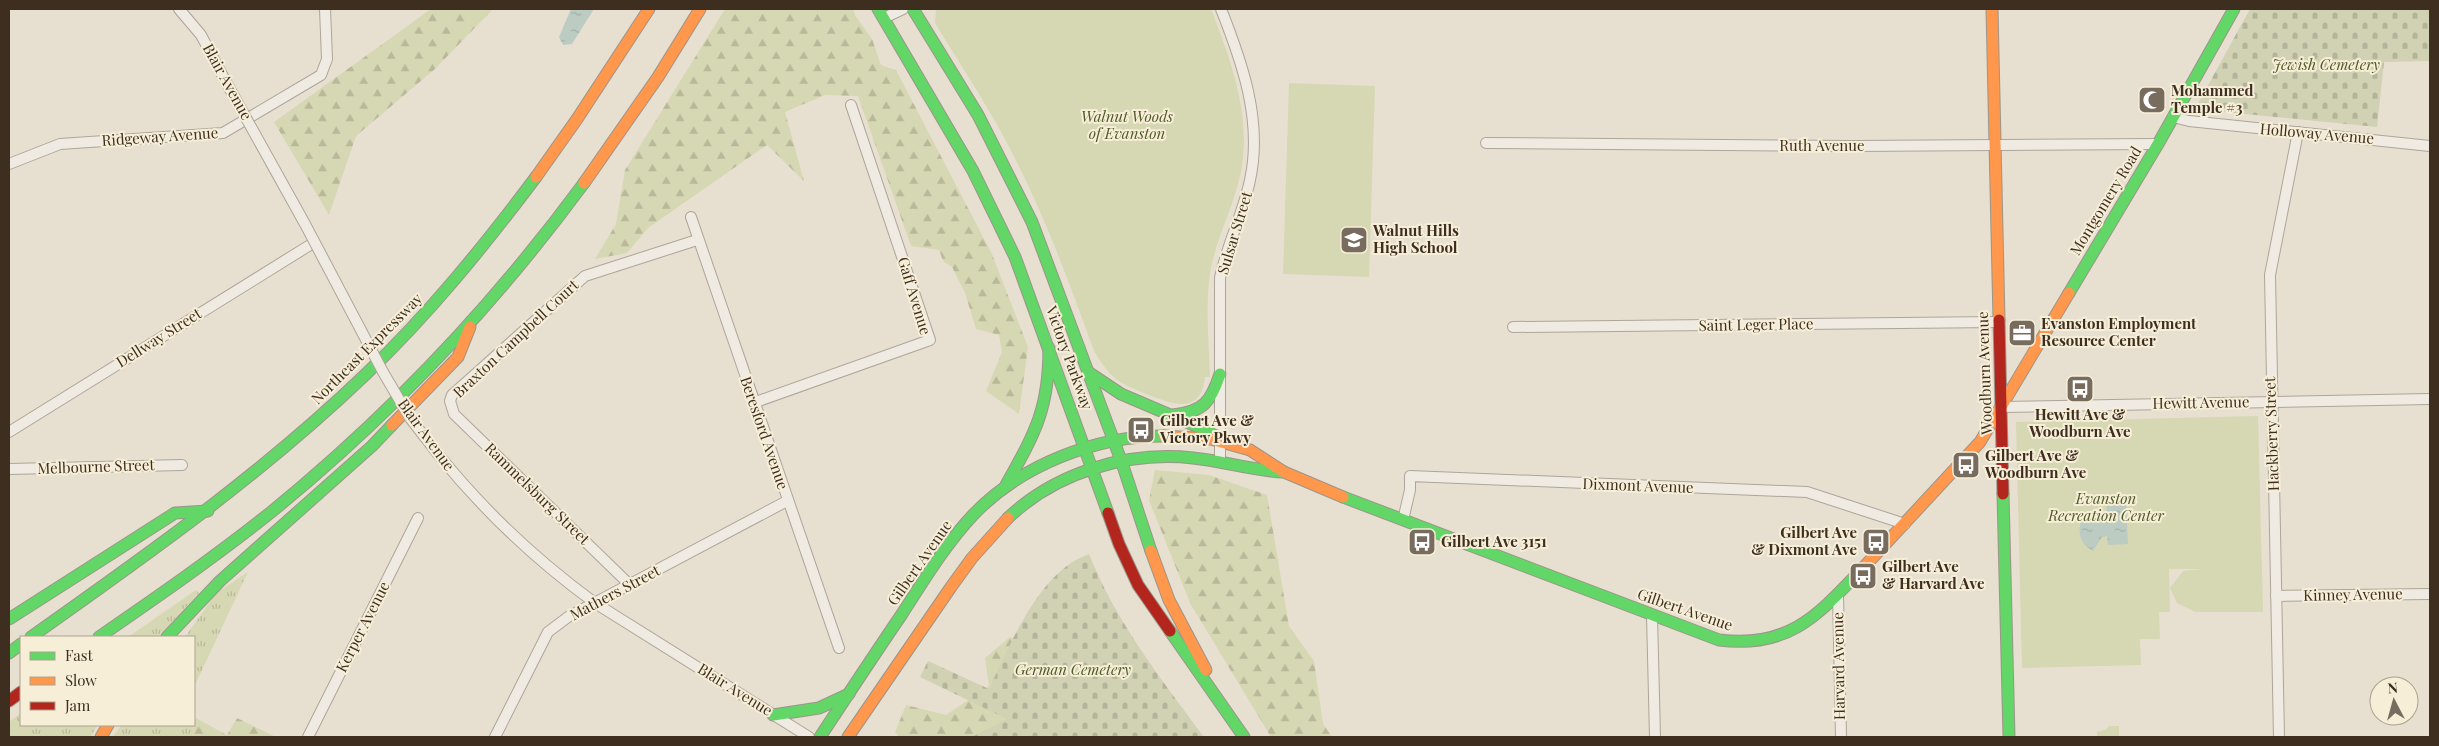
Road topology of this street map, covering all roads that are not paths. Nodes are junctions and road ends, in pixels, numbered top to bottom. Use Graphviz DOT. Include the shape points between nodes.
graph roads {
  1 [pos="324,9"];
  2 [pos="649,9"];
  3 [pos="700,9"];
  4 [pos="903,9"];
  5 [pos="914,9"];
  6 [pos="1221,9"];
  7 [pos="1992,9"];
  8 [pos="2234,9"];
  9 [pos="181,10"];
  10 [pos="881,13"];
  11 [pos="851,105"];
  12 [pos="2174,117"];
  13 [pos="2298,132"];
  14 [pos="1486,143"];
  15 [pos="2158,144"];
  16 [pos="1996,145"];
  17 [pos="2430,146"];
  18 [pos="9,164"];
  19 [pos="690,217"];
  20 [pos="697,240"];
  21 [pos="310,245"];
  22 [pos="473,320"];
  23 [pos="1998,322"];
  24 [pos="1513,327"];
  25 [pos="1049,348"];
  26 [pos="1088,372"];
  27 [pos="1220,374"];
  28 [pos="2430,399"];
  29 [pos="450,401"];
  30 [pos="2273,402"];
  31 [pos="754,403"];
  32 [pos="2001,408"];
  33 [pos="1172,415"];
  34 [pos="9,432"];
  35 [pos="1220,439"];
  36 [pos="1114,441"];
  37 [pos="1086,448"];
  38 [pos="1220,462"];
  39 [pos="1122,463"];
  40 [pos="182,465"];
  41 [pos="9,469"];
  42 [pos="1093,469"];
  43 [pos="1284,472"];
  44 [pos="1005,487"];
  45 [pos="787,500"];
  46 [pos="208,511"];
  47 [pos="418,518"];
  48 [pos="1403,520"];
  49 [pos="1905,524"];
  50 [pos="630,585"];
  51 [pos="1838,594"];
  52 [pos="2430,594"];
  53 [pos="2276,596"];
  54 [pos="595,603"];
  55 [pos="1652,614"];
  56 [pos="9,619"];
  57 [pos="32,636"];
  58 [pos="100,636"];
  59 [pos="168,636"];
  60 [pos="20,645"];
  61 [pos="839,648"];
  62 [pos="9,653"];
  63 [pos="20,693"];
  64 [pos="850,694"];
  65 [pos="9,701"];
  66 [pos="773,715"];
  67 [pos="1230,715"];
  68 [pos="107,726"];
  69 [pos="101,737"];
  70 [pos="308,737"];
  71 [pos="495,737"];
  72 [pos="809,737"];
  73 [pos="820,737"];
  74 [pos="848,737"];
  75 [pos="1244,737"];
  76 [pos="1655,737"];
  77 [pos="1841,737"];
  78 [pos="2009,737"];
  79 [pos="2279,737"];
  1 -- 18 [label="street, Ridgeway Avenue" via="327,59 321,75 223,133 60,144"];
  2 -- 46 [label="main road, Northeast Expressway" via="580,118 467,265 377,364 321,417"];
  3 -- 22 [label="main road" via="602,162 550,230"];
  4 -- 10 [label="street"];
  5 -- 26 [label="main road, Victory Parkway" via="1009,173 1032,222"];
  6 -- 27 [label="street, Sulsar Street" via="1247,82 1253,156 1245,200 1224,256 1220,278"];
  7 -- 16 [label="main road, Woodburn Avenue"];
  8 -- 12 [label="main road, Montgomery Road"];
  9 -- 54 [label="street, Blair Avenue, bridge" via="201,36 410,418 498,522"];
  10 -- 25 [label="main road, Victory Parkway" via="943,117 998,221"];
  11 -- 31 [label="street, Gaff Avenue" via="930,340"];
  12 -- 13 [label="street, Holloway Avenue"];
  12 -- 15 [label="main road, Montgomery Road"];
  13 -- 17 [label="street, Holloway Avenue"];
  13 -- 30 [label="street, Hackberry Street" via="2270,274"];
  14 -- 16 [label="street, Ruth Avenue"];
  15 -- 16 [label="street, Ruth Avenue"];
  15 -- 32 [label="main road, Montgomery Road"];
  16 -- 23 [label="main road, Woodburn Avenue"];
  19 -- 20 [label="street, Beresford Avenue"];
  20 -- 29 [label="street, Braxton Campbell Court" via="585,276 452,395"];
  20 -- 31 [label="street, Beresford Avenue"];
  21 -- 34 [label="street, Dellway Street"];
  22 -- 58 [label="main road" via="384,410 293,493 244,533"];
  22 -- 59 [label="main road" via="458,357 372,446 220,581"];
  23 -- 24 [label="street, Saint Leger Place"];
  23 -- 32 [label="main road, Woodburn Avenue"];
  25 -- 37 [label="main road, Victory Parkway"];
  25 -- 44 [label="main road" via="1048,385 1042,412"];
  26 -- 33 [label="main road" via="1121,394"];
  26 -- 36 [label="main road, Victory Parkway"];
  27 -- 33 [label="main road" via="1213,395 1205,404 1190,414"];
  27 -- 35 [label="street, Sulsar Street"];
  28 -- 30 [label="street, Hewitt Avenue"];
  29 -- 50 [label="street, Rammelsburg Street" via="454,414"];
  30 -- 32 [label="street, Hewitt Avenue"];
  30 -- 53 [label="street, Hackberry Street"];
  31 -- 45 [label="street, Beresford Avenue"];
  32 -- 49 [label="main road, Gilbert Avenue" via="1980,442"];
  32 -- 78 [label="main road, Woodburn Avenue"];
  33 -- 35 [label="main road"];
  35 -- 36 [label="main road, Gilbert Avenue" via="1146,436"];
  35 -- 38 [label="street, Sulsar Street"];
  35 -- 43 [label="main road, Gilbert Avenue" via="1250,450"];
  36 -- 37 [label="main road, Gilbert Avenue"];
  36 -- 39 [label="main road, Victory Parkway"];
  37 -- 42 [label="main road, Victory Parkway"];
  37 -- 44 [label="main road, Gilbert Avenue" via="1048,462"];
  38 -- 39 [label="main road, Gilbert Avenue" via="1160,457"];
  38 -- 43 [label="main road, Gilbert Avenue" via="1261,472"];
  39 -- 42 [label="main road, Gilbert Avenue"];
  39 -- 67 [label="main road, Victory Parkway" via="1169,600"];
  40 -- 41 [label="street, Melbourne Street"];
  42 -- 67 [label="main road, Victory Parkway" via="1119,544 1138,585"];
  42 -- 74 [label="main road, Gilbert Avenue" via="1076,473 1034,496 1000,523 984,541"];
  43 -- 48 [label="main road, Gilbert Avenue"];
  44 -- 64 [label="main road, Gilbert Avenue" via="973,515 946,548"];
  45 -- 50 [label="street, Mathers Street"];
  45 -- 61 [label="street, Beresford Avenue"];
  46 -- 56 [label="main road" via="175,512"];
  46 -- 57 [label="main road, Northeast Expressway"];
  47 -- 70 [label="street, Kerper Avenue"];
  48 -- 49 [label="street, Dixmont Avenue" via="1410,476 1806,492"];
  48 -- 55 [label="main road, Gilbert Avenue"];
  49 -- 51 [label="main road, Gilbert Avenue"];
  50 -- 54 [label="street, Mathers Street"];
  51 -- 55 [label="main road, Gilbert Avenue" via="1816,615 1788,633 1752,644 1719,640"];
  51 -- 77 [label="street, Harvard Avenue"];
  52 -- 53 [label="street, Kinney Avenue"];
  53 -- 79 [label="street, Hackberry Street"];
  54 -- 66 [label="street, Blair Avenue"];
  54 -- 71 [label="street, Mathers Street" via="548,632"];
  55 -- 76 [label="street"];
  60 -- 62 [label="main road"];
  63 -- 65 [label="main road"];
  64 -- 66 [label="main road" via="819,708"];
  64 -- 73 [label="main road, Gilbert Avenue"];
  66 -- 72 [label="street, Blair Avenue"];
  67 -- 75 [label="main road, Victory Parkway"];
  68 -- 69 [label="main road"];
}
